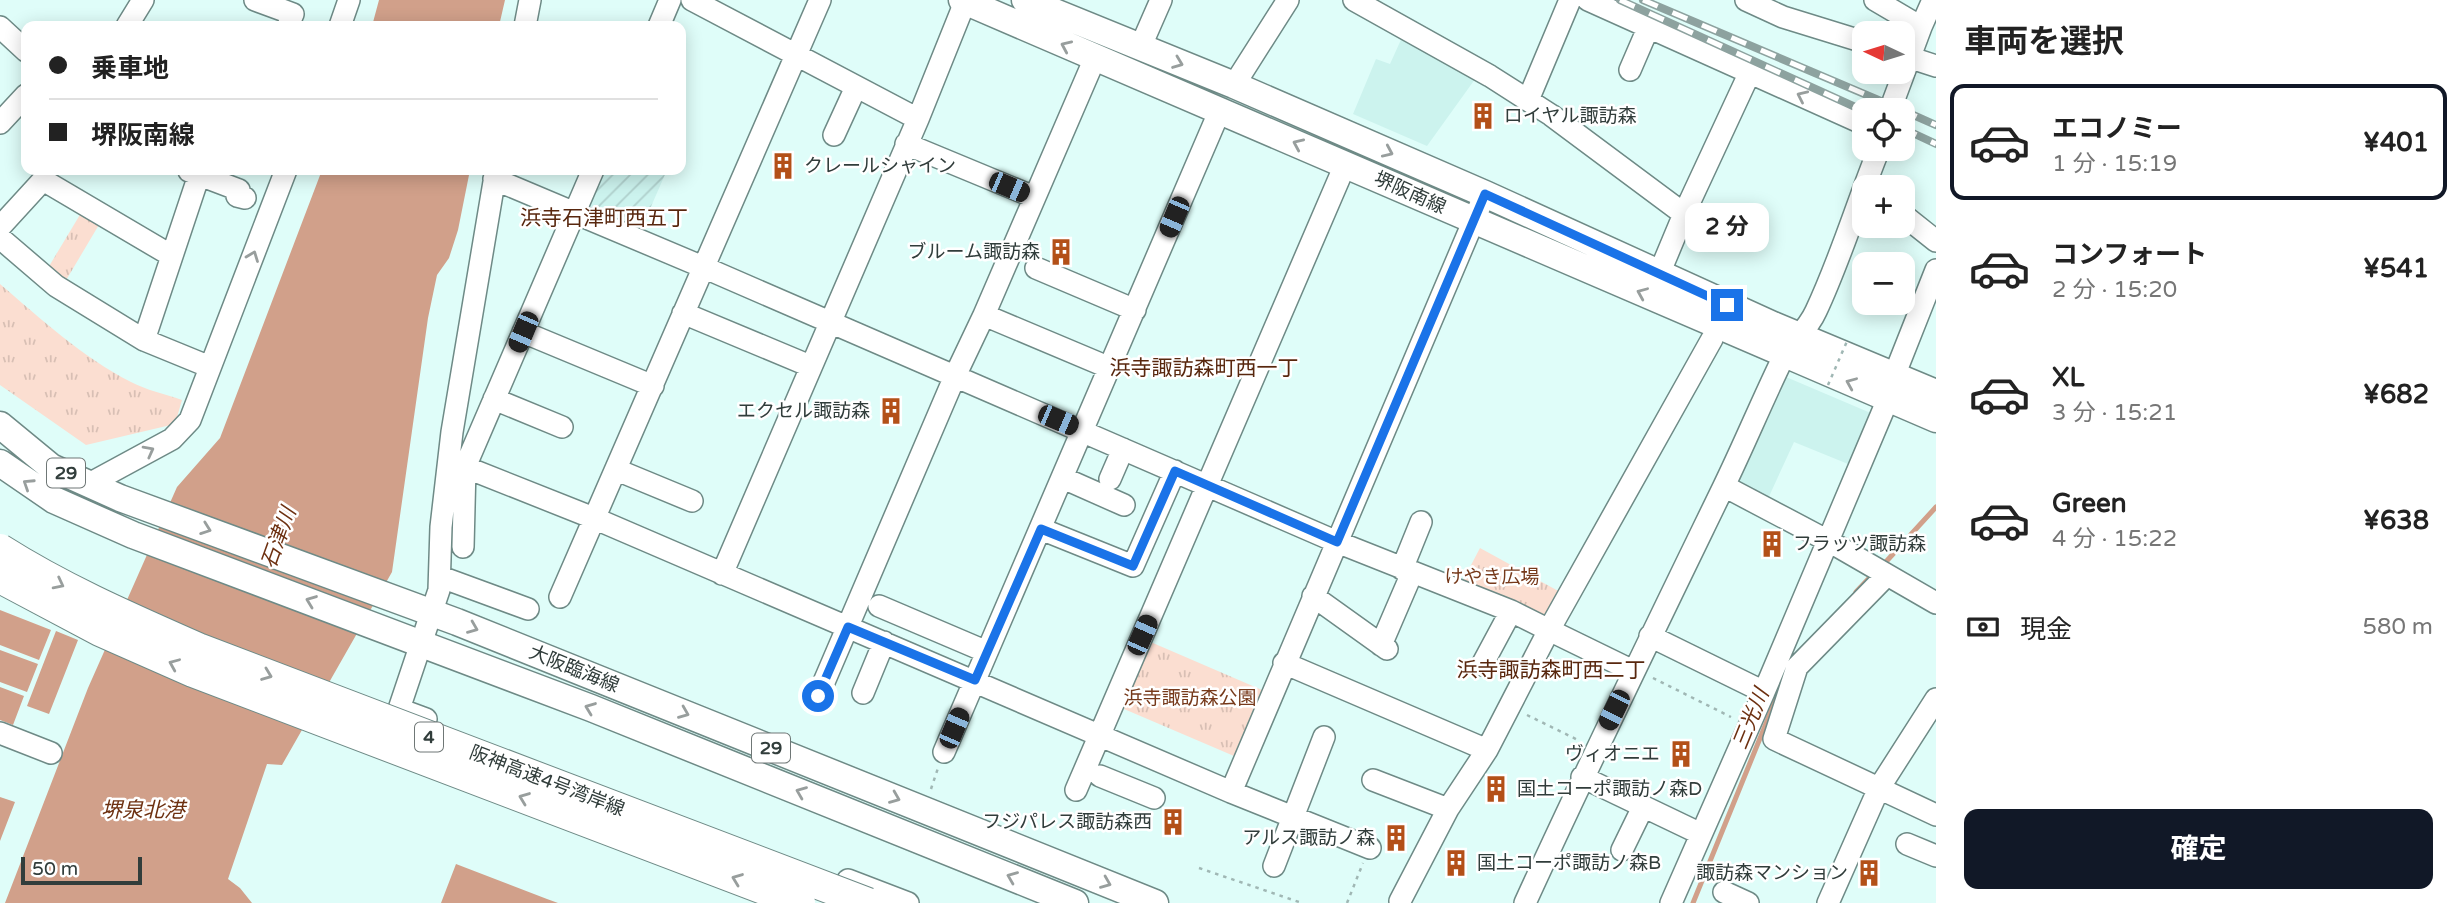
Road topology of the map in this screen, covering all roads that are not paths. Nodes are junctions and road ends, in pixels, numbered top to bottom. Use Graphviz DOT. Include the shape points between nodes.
graph roads {
  1 [pos="143,0"];
  2 [pos="255,0"];
  3 [pos="349,0"];
  4 [pos="530,0"];
  5 [pos="670,0"];
  6 [pos="692,0"];
  7 [pos="820,0"];
  8 [pos="1025,0"];
  9 [pos="1161,0"];
  10 [pos="1288,0"];
  11 [pos="1354,0"];
  12 [pos="1570,0"];
  13 [pos="1588,0"];
  14 [pos="1745,0"];
  15 [pos="1875,0"];
  16 [pos="1933,0"];
  17 [pos="964,1"];
  18 [pos="1788,8"];
  19 [pos="130,21"];
  20 [pos="290,21"];
  21 [pos="342,21"];
  22 [pos="526,21"];
  23 [pos="661,21"];
  24 [pos="1649,26"];
  25 [pos="0,27"];
  26 [pos="1920,27"];
  27 [pos="1852,37"];
  28 [pos="1915,37"];
  29 [pos="21,46"];
  30 [pos="1140,48"];
  31 [pos="796,57"];
  32 [pos="1095,58"];
  33 [pos="1915,59"];
  34 [pos="1936,66"];
  35 [pos="1630,70"];
  36 [pos="1750,72"];
  37 [pos="1234,85"];
  38 [pos="856,87"];
  39 [pos="21,100"];
  40 [pos="1528,100"];
  41 [pos="1220,110"];
  42 [pos="918,119"];
  43 [pos="1852,119"];
  44 [pos="0,123"];
  45 [pos="834,135"];
  46 [pos="906,144"];
  47 [pos="1345,165"];
  48 [pos="192,175"];
  49 [pos="198,175"];
  50 [pos="284,175"];
  51 [pos="495,175"];
  52 [pos="497,175"];
  53 [pos="591,175"];
  54 [pos="1485,194"];
  55 [pos="1034,197"];
  56 [pos="245,198"];
  57 [pos="573,213"];
  58 [pos="1684,214"];
  59 [pos="1475,222"];
  60 [pos="1852,224"];
  61 [pos="1915,224"];
  62 [pos="0,227"];
  63 [pos="0,238"];
  64 [pos="1936,241"];
  65 [pos="172,256"];
  66 [pos="703,267"];
  67 [pos="1036,268"];
  68 [pos="1936,270"];
  69 [pos="1659,274"];
  70 [pos="1135,310"];
  71 [pos="683,313"];
  72 [pos="984,315"];
  73 [pos="829,322"];
  74 [pos="523,332"];
  75 [pos="144,340"];
  76 [pos="1712,340"];
  77 [pos="1793,345"];
  78 [pos="810,366"];
  79 [pos="210,367"];
  80 [pos="1110,368"];
  81 [pos="955,376"];
  82 [pos="653,386"];
  83 [pos="1891,388"];
  84 [pos="1936,393"];
  85 [pos="494,399"];
  86 [pos="1936,419"];
  87 [pos="0,425"];
  88 [pos="562,427"];
  89 [pos="1083,431"];
  90 [pos="1123,449"];
  91 [pos="0,463"];
  92 [pos="465,467"];
  93 [pos="617,470"];
  94 [pos="1175,471"];
  95 [pos="1063,478"];
  96 [pos="1110,479"];
  97 [pos="89,484"];
  98 [pos="1208,486"];
  99 [pos="1724,486"];
  100 [pos="692,501"];
  101 [pos="1124,505"];
  102 [pos="596,519"];
  103 [pos="1421,522"];
  104 [pos="1041,529"];
  105 [pos="1826,540"];
  106 [pos="1337,542"];
  107 [pos="463,547"];
  108 [pos="0,549"];
  109 [pos="1407,571"];
  110 [pos="722,574"];
  111 [pos="1887,575"];
  112 [pos="0,578"];
  113 [pos="441,578"];
  114 [pos="1313,596"];
  115 [pos="561,597"];
  116 [pos="1936,603"];
  117 [pos="879,606"];
  118 [pos="528,609"];
  119 [pos="1510,611"];
  120 [pos="431,612"];
  121 [pos="848,627"];
  122 [pos="1549,630"];
  123 [pos="1650,636"];
  124 [pos="884,642"];
  125 [pos="419,643"];
  126 [pos="987,652"];
  127 [pos="1284,663"];
  128 [pos="1482,665"];
  129 [pos="1634,670"];
  130 [pos="975,680"];
  131 [pos="1764,692"];
  132 [pos="863,694"];
  133 [pos="818,696"];
  134 [pos="1936,699"];
  135 [pos="0,733"];
  136 [pos="1099,734"];
  137 [pos="1324,737"];
  138 [pos="1487,750"];
  139 [pos="51,753"];
  140 [pos="1143,753"];
  141 [pos="940,761"];
  142 [pos="1100,776"];
  143 [pos="1582,778"];
  144 [pos="1373,780"];
  145 [pos="1129,788"];
  146 [pos="1880,788"];
  147 [pos="1076,790"];
  148 [pos="1231,792"];
  149 [pos="1154,798"];
  150 [pos="1643,807"];
  151 [pos="1448,809"];
  152 [pos="1936,815"];
  153 [pos="1293,817"];
  154 [pos="1701,834"];
  155 [pos="1907,844"];
  156 [pos="1370,848"];
  157 [pos="1622,850"];
  158 [pos="1936,856"];
  159 [pos="808,865"];
  160 [pos="1271,874"];
  161 [pos="1399,901"];
  162 [pos="794,903"];
  163 [pos="800,903"];
  164 [pos="868,903"];
  165 [pos="908,903"];
  166 [pos="1075,903"];
  167 [pos="1155,903"];
  168 [pos="1525,903"];
  169 [pos="1671,903"];
  170 [pos="1828,903"];
  1 -- 19 [label="street"];
  2 -- 20 [label="street" via="293,14"];
  3 -- 21 [label="street"];
  4 -- 22 [label="street"];
  5 -- 23 [label="street"];
  6 -- 31 [label="street"];
  7 -- 31 [label="street"];
  8 -- 30 [label="main road, 堺阪南線"];
  9 -- 30 [label="street"];
  10 -- 37 [label="street"];
  11 -- 40 [label="street"];
  12 -- 40 [label="street"];
  13 -- 24 [label="street"];
  14 -- 18 [label="street"];
  15 -- 26 [label="street"];
  16 -- 26 [label="street"];
  32 -- 17 [label="main road, 堺阪南線, one-way"];
  17 -- 42 [label="street"];
  18 -- 27 [label="street"];
  24 -- 35 [label="street"];
  24 -- 36 [label="street"];
  25 -- 29 [label="street"];
  26 -- 28 [label="street"];
  30 -- 37 [label="main road, 堺阪南線, one-way"];
  31 -- 38 [label="street"];
  31 -- 66 [label="street"];
  32 -- 41 [label="main road, 堺阪南線"];
  32 -- 55 [label="street"];
  33 -- 34 [label="street"];
  43 -- 36 [label="street, one-way"];
  36 -- 58 [label="street"];
  37 -- 54 [label="main road, 堺阪南線, one-way"];
  38 -- 42 [label="street"];
  38 -- 45 [label="street"];
  39 -- 44 [label="street"];
  40 -- 58 [label="street"];
  47 -- 41 [label="main road, 堺阪南線, one-way"];
  41 -- 70 [label="street"];
  42 -- 46 [label="street"];
  46 -- 55 [label="street"];
  46 -- 73 [label="street"];
  47 -- 59 [label="main road, 堺阪南線"];
  47 -- 98 [label="street"];
  48 -- 65 [label="street"];
  49 -- 56 [label="street" via="239,190 237,196"];
  79 -- 50 [label="street, one-way"];
  51 -- 113 [label="street" via="452,432 441,527"];
  52 -- 57 [label="street"];
  53 -- 57 [label="street"];
  54 -- 59 [label="street"];
  54 -- 69 [label="main road, 堺阪南線"];
  55 -- 72 [label="street"];
  57 -- 66 [label="street"];
  57 -- 74 [label="street"];
  58 -- 69 [label="street"];
  77 -- 59 [label="main road, 堺阪南線, one-way"];
  59 -- 106 [label="street"];
  60 -- 77 [label="street" via="1815,313"];
  61 -- 64 [label="street"];
  62 -- 65 [label="street" via="43,180"];
  63 -- 75 [label="street" via="56,286"];
  65 -- 75 [label="street"];
  66 -- 71 [label="street"];
  66 -- 73 [label="street"];
  67 -- 70 [label="street"];
  68 -- 83 [label="street"];
  69 -- 77 [label="main road, 堺阪南線"];
  70 -- 80 [label="street"];
  71 -- 78 [label="street"];
  71 -- 82 [label="street"];
  72 -- 80 [label="street"];
  72 -- 81 [label="street"];
  73 -- 78 [label="street"];
  73 -- 81 [label="street"];
  74 -- 82 [label="street"];
  74 -- 85 [label="street"];
  75 -- 79 [label="street"];
  76 -- 122 [label="street"];
  77 -- 83 [label="main road, 堺阪南線"];
  77 -- 99 [label="street"];
  78 -- 110 [label="street"];
  97 -- 79 [label="street, one-way" via="172,439 190,421"];
  80 -- 89 [label="street"];
  81 -- 89 [label="street"];
  81 -- 121 [label="street"];
  82 -- 93 [label="street"];
  83 -- 84 [label="main road, 堺阪南線"];
  83 -- 86 [label="main road, 堺阪南線"];
  83 -- 105 [label="street"];
  85 -- 88 [label="street"];
  85 -- 92 [label="street"];
  87 -- 97 [label="main road, 大阪臨海線 / 29" via="51,467"];
  89 -- 90 [label="street"];
  89 -- 95 [label="street"];
  90 -- 94 [label="street"];
  90 -- 96 [label="street"];
  125 -- 91 [label="main road, 大阪臨海線 / 29, one-way" via="133,534 54,500"];
  92 -- 102 [label="street"];
  92 -- 107 [label="street"];
  93 -- 100 [label="street"];
  93 -- 102 [label="street"];
  94 -- 98 [label="street"];
  94 -- 104 [label="street" via="1133,566"];
  95 -- 101 [label="street"];
  95 -- 104 [label="street"];
  97 -- 120 [label="main road, 大阪臨海線 / 29, one-way"];
  98 -- 106 [label="street"];
  98 -- 136 [label="street"];
  99 -- 105 [label="street"];
  99 -- 123 [label="street"];
  102 -- 110 [label="street"];
  102 -- 115 [label="street"];
  103 -- 109 [label="street"];
  104 -- 126 [label="street"];
  105 -- 111 [label="street"];
  105 -- 131 [label="street"];
  106 -- 109 [label="street"];
  106 -- 114 [label="street"];
  108 -- 164 [label="highway, 阪神高速4号湾岸線 / 4, one-way, bridge" via="41,575 198,648"];
  109 -- 114 [label="street" via="1384,647"];
  109 -- 119 [label="street"];
  110 -- 121 [label="street"];
  111 -- 116 [label="street"];
  111 -- 146 [label="street" via="1797,667 1774,739"];
  163 -- 112 [label="highway, 阪神高速4号湾岸線 / 4, one-way, bridge" via="193,672 100,631"];
  113 -- 118 [label="street"];
  113 -- 120 [label="street"];
  114 -- 127 [label="street"];
  117 -- 126 [label="street"];
  119 -- 122 [label="street"];
  119 -- 128 [label="street"];
  120 -- 125 [label="street"];
  120 -- 167 [label="main road, 大阪臨海線 / 29, one-way"];
  121 -- 124 [label="street"];
  121 -- 133 [label="street"];
  122 -- 129 [label="street"];
  122 -- 138 [label="street"];
  123 -- 129 [label="street"];
  123 -- 131 [label="street"];
  124 -- 130 [label="street"];
  124 -- 132 [label="street"];
  125 -- 159 [label="street" via="399,709"];
  166 -- 125 [label="main road, 大阪臨海線 / 29, one-way"];
  126 -- 130 [label="street"];
  127 -- 138 [label="street"];
  127 -- 148 [label="street"];
  129 -- 143 [label="street"];
  130 -- 136 [label="street"];
  130 -- 141 [label="street"];
  131 -- 154 [label="street"];
  134 -- 146 [label="street"];
  135 -- 139 [label="street"];
  136 -- 140 [label="street"];
  136 -- 147 [label="street"];
  137 -- 153 [label="street"];
  138 -- 151 [label="street"];
  140 -- 145 [label="street"];
  140 -- 148 [label="street"];
  142 -- 145 [label="street"];
  143 -- 150 [label="street"];
  143 -- 168 [label="street"];
  144 -- 151 [label="street"];
  145 -- 149 [label="street"];
  146 -- 152 [label="street"];
  146 -- 170 [label="street"];
  148 -- 153 [label="street"];
  150 -- 154 [label="street"];
  150 -- 157 [label="street"];
  151 -- 161 [label="street"];
  153 -- 156 [label="street"];
  153 -- 160 [label="street"];
  154 -- 169 [label="street"];
  155 -- 158 [label="street"];
  159 -- 162 [label="street"];
  159 -- 165 [label="street"];
}
